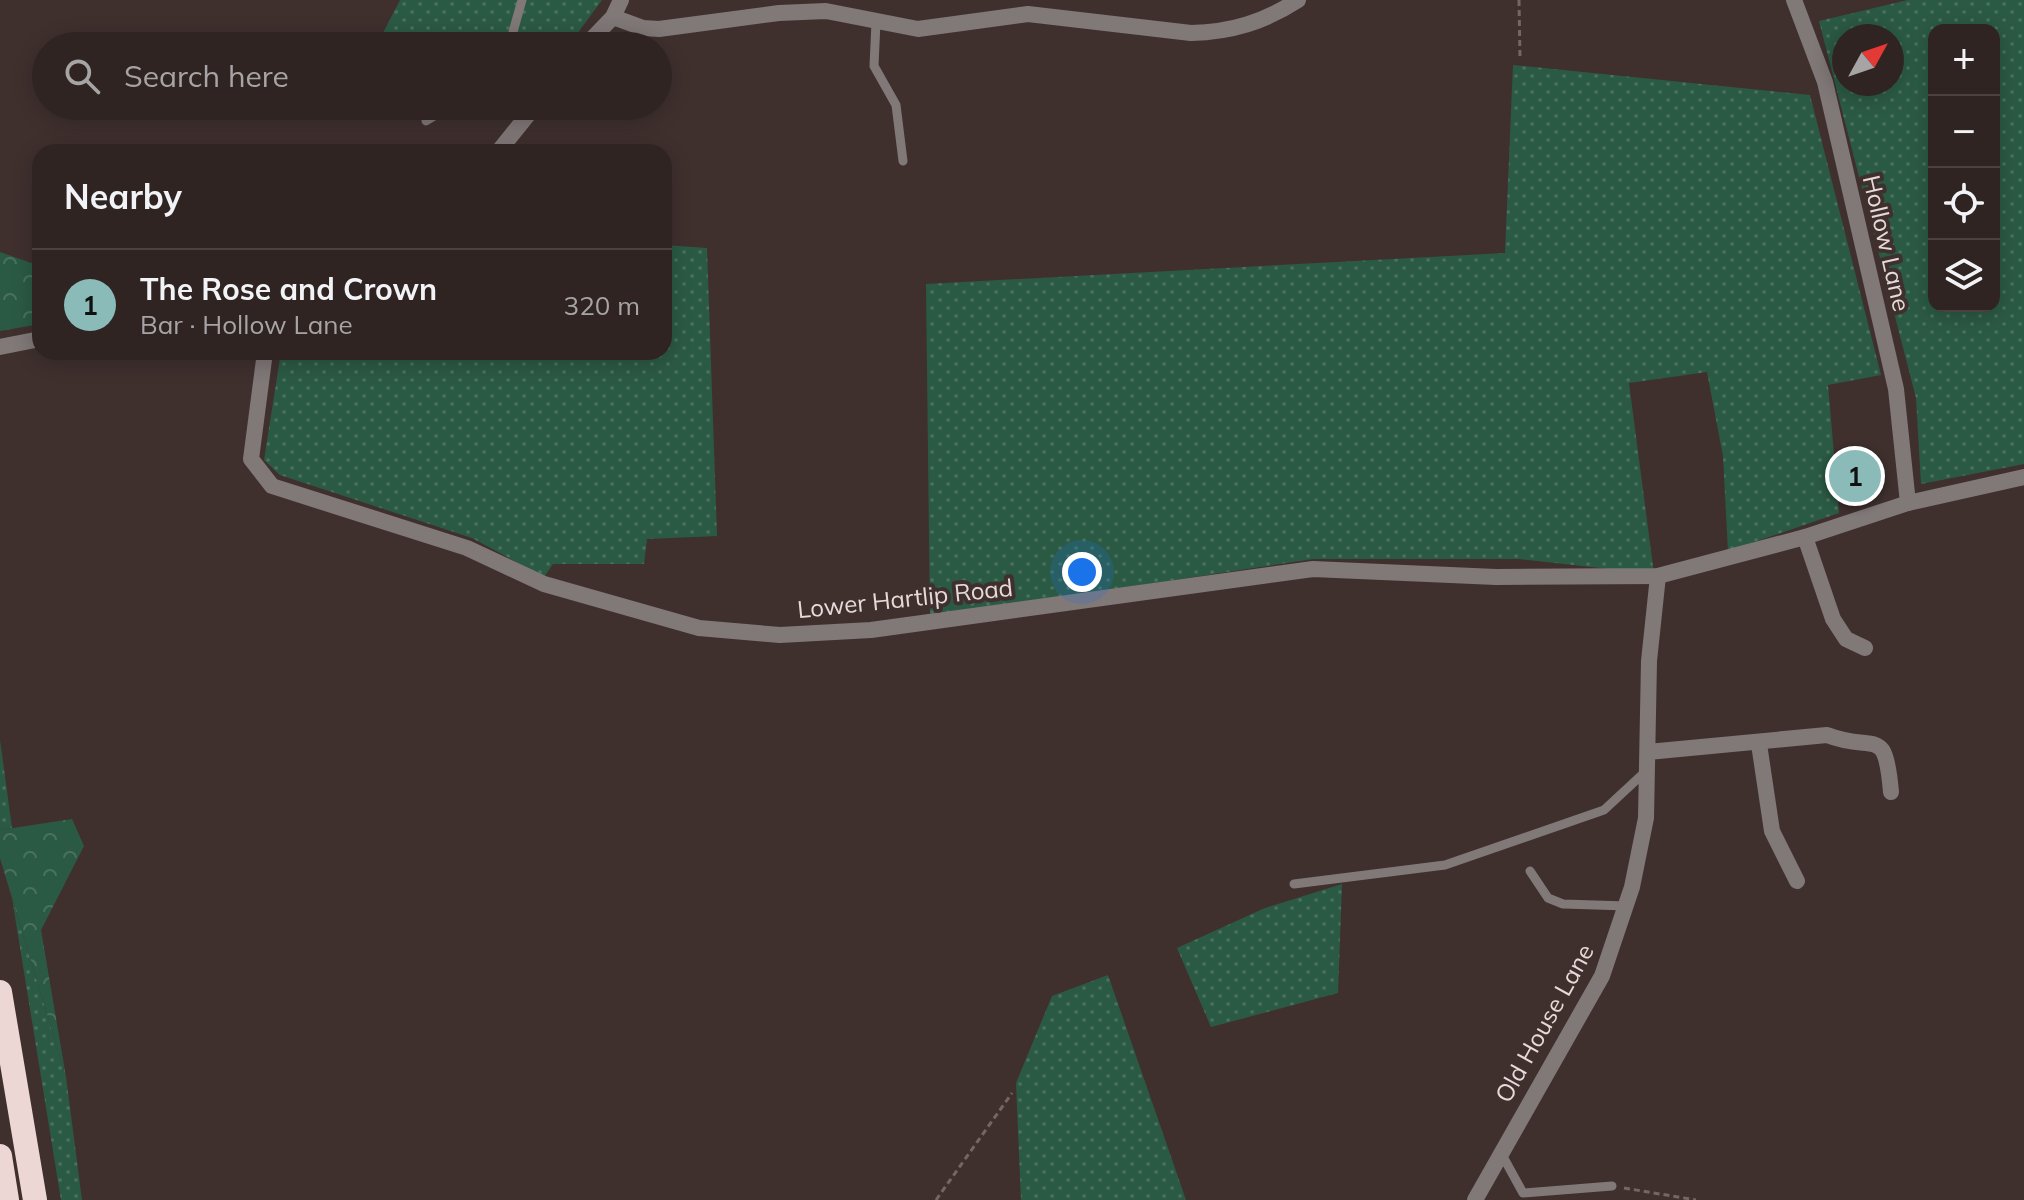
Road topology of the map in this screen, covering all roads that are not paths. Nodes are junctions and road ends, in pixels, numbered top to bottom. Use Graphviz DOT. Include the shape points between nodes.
graph roads {
  1 [pos="522,0"];
  2 [pos="621,0"];
  3 [pos="1298,0"];
  4 [pos="1794,0"];
  5 [pos="613,17"];
  6 [pos="876,22"];
  7 [pos="513,32"];
  8 [pos="599,32"];
  9 [pos="524,120"];
  10 [pos="504,144"];
  11 [pos="903,161"];
  12 [pos="32,341"];
  13 [pos="0,347"];
  14 [pos="264,360"];
  15 [pos="2024,477"];
  16 [pos="1908,503"];
  17 [pos="1805,537"];
  18 [pos="1658,576"];
  19 [pos="1865,648"];
  20 [pos="1759,744"];
  21 [pos="1648,752"];
  22 [pos="1648,770"];
  23 [pos="1891,792"];
  24 [pos="1530,871"];
  25 [pos="1797,881"];
  26 [pos="1294,884"];
  27 [pos="1627,906"];
  28 [pos="0,992"];
  29 [pos="1501,1153"];
  30 [pos="0,1156"];
  31 [pos="1612,1186"];
  32 [pos="7,1200"];
  33 [pos="35,1200"];
  34 [pos="1475,1200"];
  1 -- 7 [label="lane"];
  2 -- 5 [label="street"];
  3 -- 6 [label="street" via="1256,24 1215,33 1028,14 918,29"];
  4 -- 16 [label="street, Hollow Lane" via="1825,82 1896,389"];
  5 -- 6 [label="street" via="659,29 805,12"];
  5 -- 8 [label="street"];
  6 -- 11 [label="lane" via="874,66 896,105"];
  9 -- 10 [label="street"];
  12 -- 13 [label="street"];
  14 -- 18 [label="street, Lower Hartlip Road" via="251,459 272,486 467,548 544,584 699,628 780,635 871,630 1313,569 1496,577"];
  15 -- 16 [label="street"];
  16 -- 17 [label="street, Lower Hartlip Road"];
  17 -- 18 [label="street, Lower Hartlip Road"];
  17 -- 19 [label="street" via="1833,619 1846,639"];
  18 -- 21 [label="street, Old House Lane" via="1649,661"];
  20 -- 21 [label="street"];
  20 -- 23 [label="street" via="1827,735 1846,742 1868,741 1881,746 1888,758"];
  20 -- 25 [label="street" via="1772,831"];
  21 -- 22 [label="street, Old House Lane"];
  22 -- 26 [label="lane" via="1604,810 1473,856 1445,865"];
  22 -- 27 [label="street, Old House Lane" via="1646,818"];
  24 -- 27 [label="lane" via="1548,898 1563,904"];
  27 -- 29 [label="street, Old House Lane" via="1602,976"];
  28 -- 33 [label="highway"];
  29 -- 31 [label="lane" via="1523,1193"];
  29 -- 34 [label="street, Old House Lane"];
  30 -- 32 [label="highway"];
}
